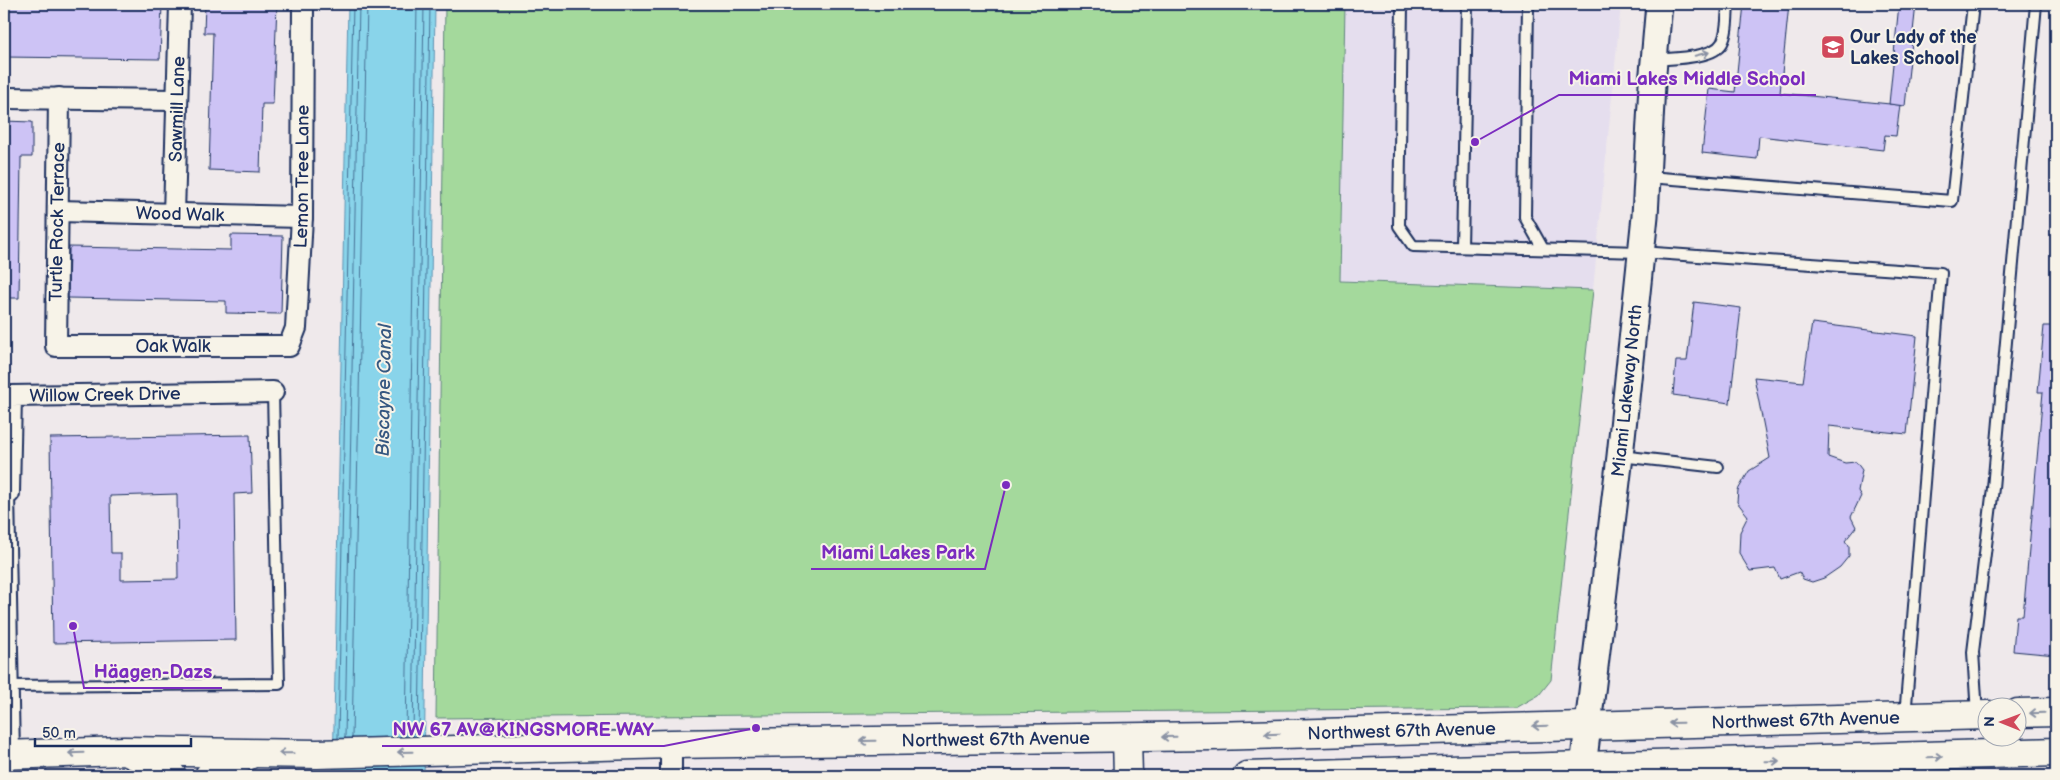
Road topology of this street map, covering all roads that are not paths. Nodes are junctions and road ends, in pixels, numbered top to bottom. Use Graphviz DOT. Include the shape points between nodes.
graph roads {
  1 [pos="180,4"];
  2 [pos="303,4"];
  3 [pos="1402,4"];
  4 [pos="1467,4"];
  5 [pos="1528,4"];
  6 [pos="1659,4"];
  7 [pos="1728,4"];
  8 [pos="1973,4"];
  9 [pos="2036,4"];
  10 [pos="1654,60"];
  11 [pos="4,98"];
  12 [pos="58,98"];
  13 [pos="176,100"];
  14 [pos="1647,177"];
  15 [pos="58,211"];
  16 [pos="174,214"];
  17 [pos="302,217"];
  18 [pos="1462,248"];
  19 [pos="1543,249"];
  20 [pos="1641,252"];
  21 [pos="56,346"];
  22 [pos="290,346"];
  23 [pos="273,392"];
  24 [pos="7,396"];
  25 [pos="1620,456"];
  26 [pos="1718,467"];
  27 [pos="6,493"];
  28 [pos="8,686"];
  29 [pos="1980,698"];
  30 [pos="2056,712"];
  31 [pos="2028,713"];
  32 [pos="1978,715"];
  33 [pos="1905,717"];
  34 [pos="1588,725"];
  35 [pos="1127,738"];
  36 [pos="671,744"];
  37 [pos="124,752"];
  38 [pos="2056,752"];
  39 [pos="255,753"];
  40 [pos="9,755"];
  41 [pos="1583,771"];
  42 [pos="172,776"];
  43 [pos="209,776"];
  44 [pos="671,776"];
  45 [pos="1128,776"];
  46 [pos="1247,776"];
  1 -- 13 [label="street, Sawmill Lane"];
  2 -- 17 [label="street, Lemon Tree Lane"];
  3 -- 18 [label="lane" via="1399,226 1413,246"];
  4 -- 18 [label="lane"];
  5 -- 19 [label="lane" via="1525,217"];
  6 -- 10 [label="street, Miami Lakeway North"];
  10 -- 7 [label="lane, one-way" via="1713,51 1722,43"];
  8 -- 14 [label="lane" via="1952,201"];
  9 -- 29 [label="lane" via="1993,488 1973,652"];
  10 -- 14 [label="street, Miami Lakeway North"];
  11 -- 12 [label="street"];
  12 -- 13 [label="street"];
  12 -- 15 [label="street, Turtle Rock Terrace"];
  13 -- 16 [label="street, Sawmill Lane"];
  14 -- 20 [label="street, Miami Lakeway North"];
  15 -- 16 [label="street, Wood Walk"];
  15 -- 21 [label="street, Turtle Rock Terrace"];
  16 -- 17 [label="street, Wood Walk"];
  17 -- 22 [label="street, Lemon Tree Lane" via="296,328"];
  18 -- 19 [label="lane"];
  19 -- 20 [label="lane"];
  20 -- 25 [label="street, Miami Lakeway North"];
  20 -- 33 [label="lane" via="1941,273"];
  21 -- 22 [label="street, Oak Walk"];
  23 -- 24 [label="street, Willow Creek Drive"];
  23 -- 28 [label="lane" via="279,684"];
  24 -- 27 [label="street, Willow Creek Drive"];
  25 -- 26 [label="lane"];
  25 -- 34 [label="street, Miami Lakeway North"];
  27 -- 28 [label="lane"];
  28 -- 40 [label="lane"];
  30 -- 31 [label="main road, one-way"];
  32 -- 33 [label="main road, Northwest 67th Avenue"];
  33 -- 34 [label="main road, Northwest 67th Avenue, one-way"];
  34 -- 35 [label="main road, Northwest 67th Avenue, one-way"];
  34 -- 41 [label="street, Miami Lakeway North"];
  35 -- 36 [label="main road, Northwest 67th Avenue, one-way"];
  35 -- 45 [label="main road"];
  36 -- 39 [label="main road, Northwest 67th Avenue, one-way"];
  36 -- 44 [label="street"];
  37 -- 39 [label="main road, Northwest 67th Avenue"];
  37 -- 40 [label="main road, Northwest 67th Avenue, one-way"];
  37 -- 42 [label="main road" via="150,762"];
  41 -- 38 [label="main road, one-way"];
  39 -- 43 [label="main road"];
  41 -- 46 [label="main road"];
}
